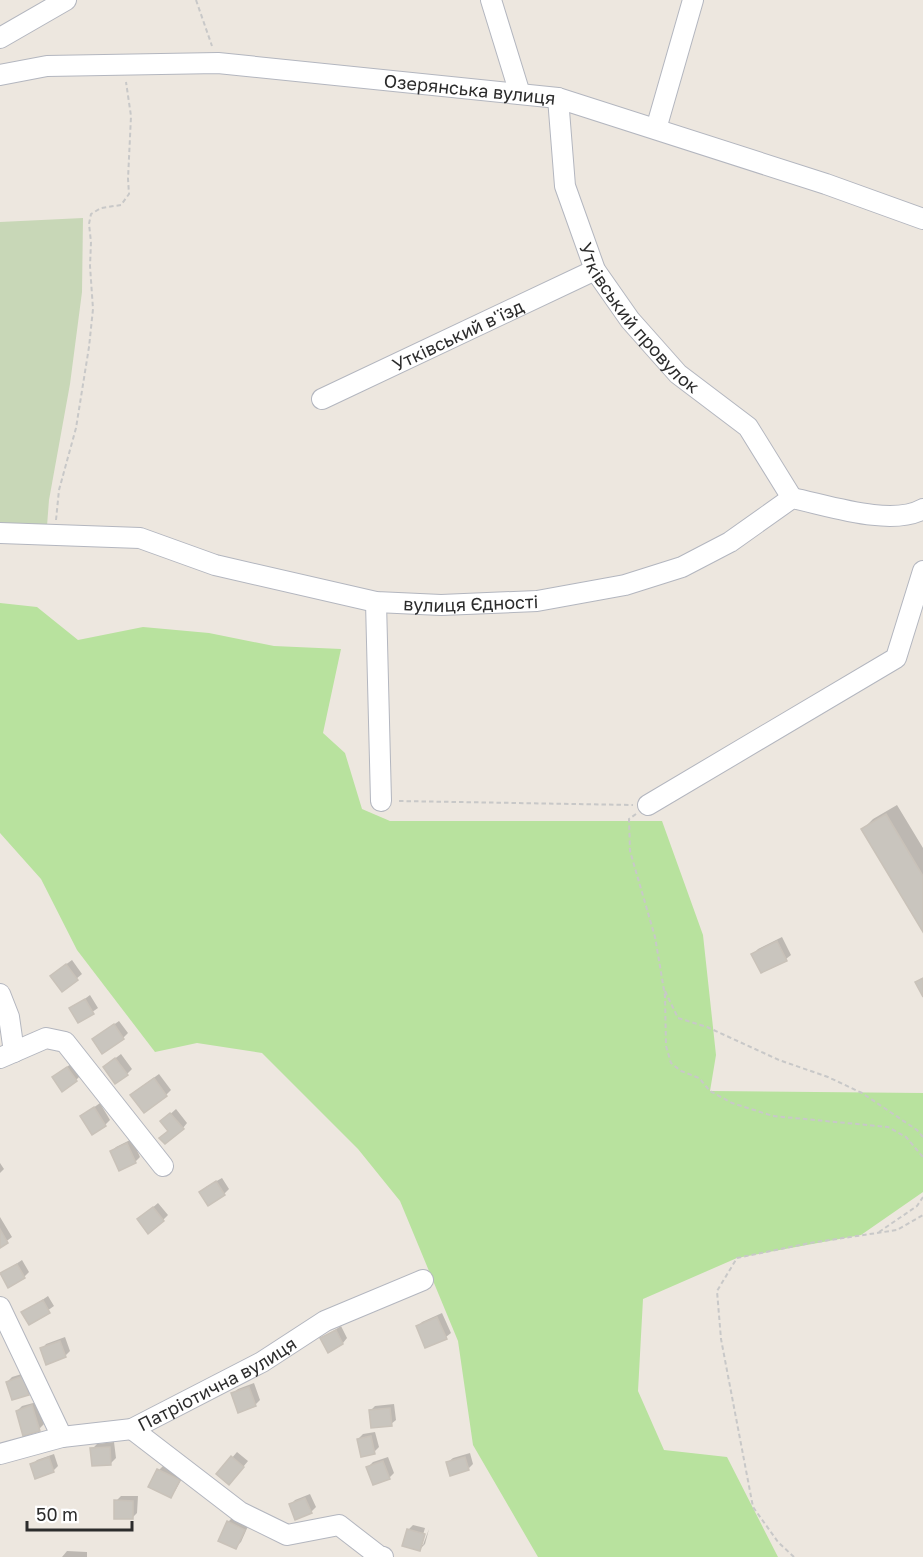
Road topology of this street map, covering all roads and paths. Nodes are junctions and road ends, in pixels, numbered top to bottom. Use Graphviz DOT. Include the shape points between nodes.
graph roads {
  1 [pos="66,0"];
  2 [pos="196,0"];
  3 [pos="491,0"];
  4 [pos="693,0"];
  5 [pos="0,38"];
  6 [pos="218,63"];
  7 [pos="121,65"];
  8 [pos="0,75"];
  9 [pos="520,94"];
  10 [pos="558,98"];
  11 [pos="656,129"];
  12 [pos="923,219"];
  13 [pos="595,270"];
  14 [pos="322,399"];
  15 [pos="792,498"];
  16 [pos="923,509"];
  17 [pos="0,532"];
  18 [pos="55,535"];
  19 [pos="923,571"];
  20 [pos="376,602"];
  21 [pos="381,801"];
  22 [pos="648,805"];
  23 [pos="664,988"];
  24 [pos="0,994"];
  25 [pos="7,1055"];
  26 [pos="923,1137"];
  27 [pos="923,1157"];
  28 [pos="163,1166"];
  29 [pos="923,1197"];
  30 [pos="923,1215"];
  31 [pos="877,1233"];
  32 [pos="423,1280"];
  33 [pos="0,1307"];
  34 [pos="132,1429"];
  35 [pos="62,1437"];
  36 [pos="0,1454"];
  37 [pos="384,1557"];
  38 [pos="794,1557"];
  1 -- 5 [label="street"];
  2 -- 6 [label="path"];
  3 -- 9 [label="street"];
  4 -- 11 [label="street"];
  6 -- 7 [label="street, Озерянська вулиця"];
  6 -- 9 [label="street, Озерянська вулиця"];
  7 -- 8 [label="street, Озерянська вулиця" via="47,66"];
  7 -- 18 [label="path" via="131,116 129,194 122,205 91,214 93,309 89,347 76,428 59,490"];
  9 -- 10 [label="street, Озерянська вулиця"];
  10 -- 11 [label="street, Озерянська вулиця"];
  10 -- 13 [label="street, Утківський провулок" via="565,186"];
  11 -- 12 [label="street, Озерянська вулиця"];
  13 -- 14 [label="street, Утківський в'їзд"];
  13 -- 15 [label="street, Утківський провулок" via="630,320 678,374 748,427"];
  15 -- 16 [label="street" via="873,515 912,515"];
  15 -- 20 [label="street, вулиця Єдності" via="729,542 691,562 625,585 537,601 441,605"];
  17 -- 18 [label="street, вулиця Єдності"];
  18 -- 20 [label="street, вулиця Єдності" via="140,538 215,565"];
  19 -- 22 [label="street" via="896,657"];
  20 -- 21 [label="street"];
  21 -- 22 [label="path"];
  22 -- 23 [label="path" via="629,819 630,851 655,937"];
  23 -- 26 [label="path" via="678,1018 861,1093"];
  23 -- 27 [label="path" via="666,1046 671,1063 699,1078 710,1092 773,1116 888,1127 906,1137"];
  24 -- 25 [label="street" via="9,1017"];
  25 -- 28 [label="street" via="46,1038 65,1042"];
  29 -- 31 [label="path" via="917,1206"];
  30 -- 31 [label="path" via="897,1230"];
  31 -- 38 [label="path" via="737,1258 717,1291 721,1339 753,1507"];
  32 -- 34 [label="street, Патріотична вулиця" via="325,1320 262,1362"];
  33 -- 35 [label="street"];
  34 -- 35 [label="street, Патріотична вулиця"];
  34 -- 37 [label="street" via="240,1512 287,1535 339,1525"];
  35 -- 36 [label="street, Патріотична вулиця"];
}
